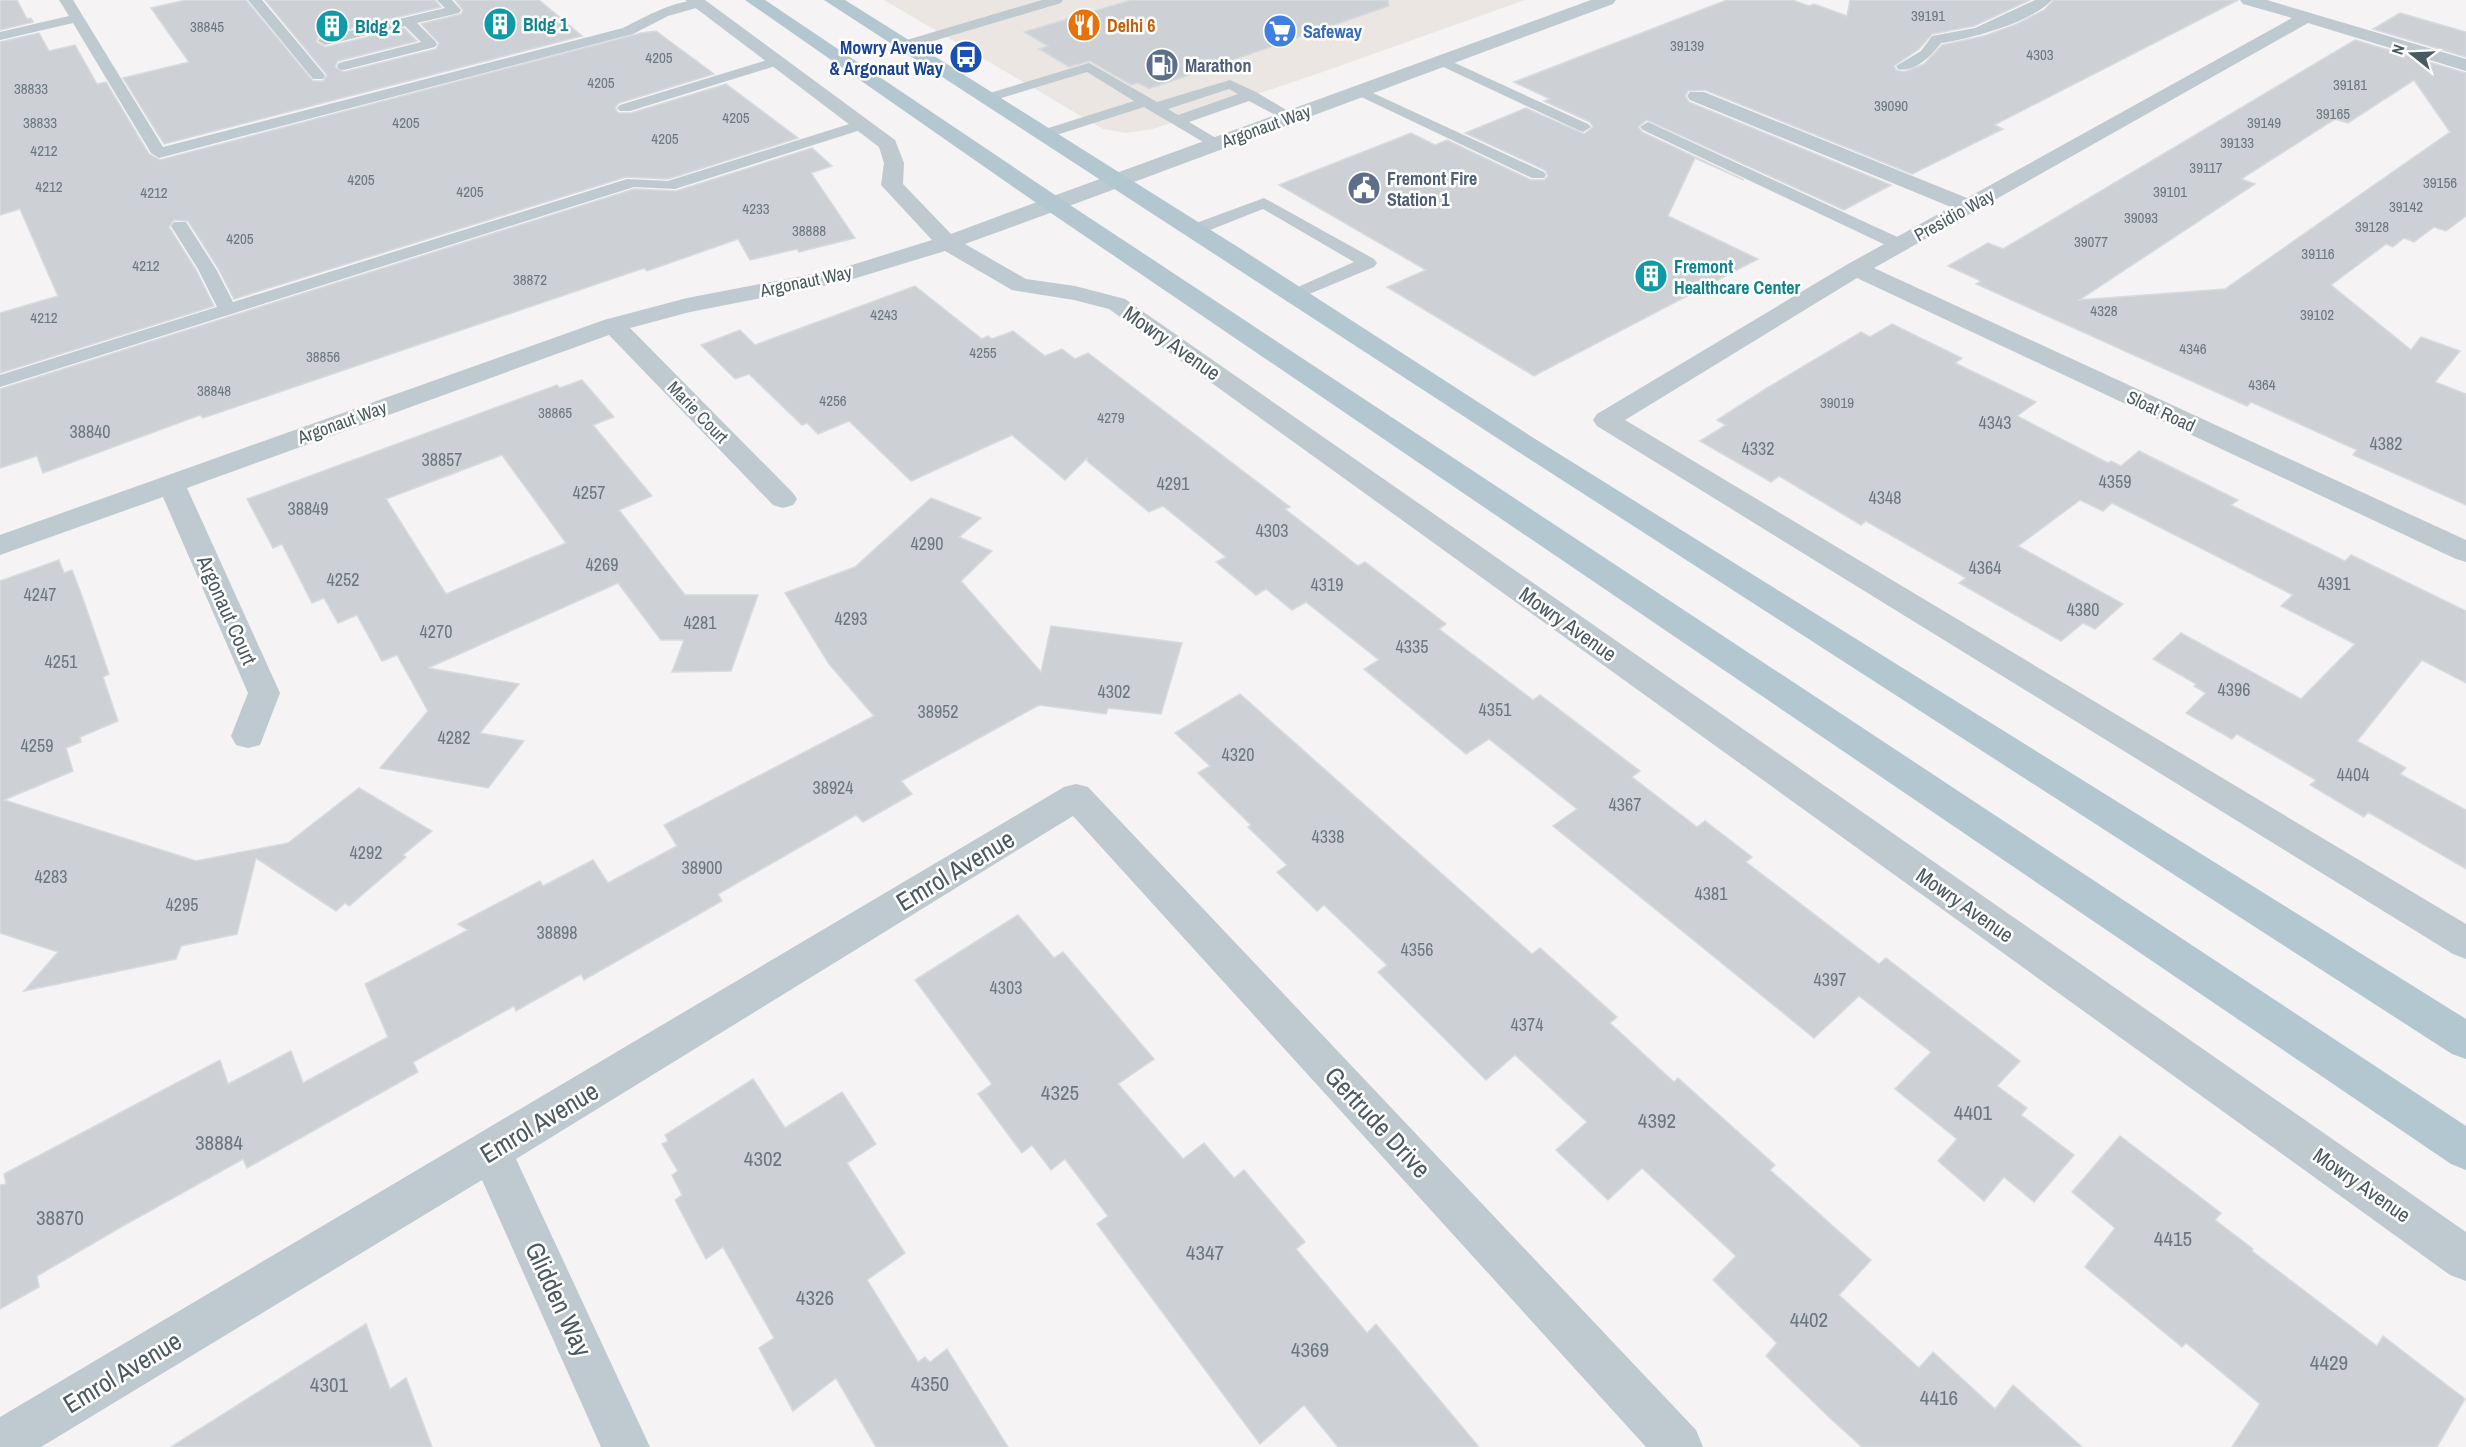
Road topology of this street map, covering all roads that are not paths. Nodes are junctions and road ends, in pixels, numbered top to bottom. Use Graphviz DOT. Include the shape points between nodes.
graph roads {
  1 [pos="66,0"];
  2 [pos="255,0"];
  3 [pos="444,0"];
  4 [pos="754,0"];
  5 [pos="833,0"];
  6 [pos="1020,0"];
  7 [pos="1056,0"];
  8 [pos="1607,0"];
  9 [pos="2045,0"];
  10 [pos="2248,0"];
  11 [pos="696,2"];
  12 [pos="2307,17"];
  13 [pos="77,18"];
  14 [pos="408,21"];
  15 [pos="0,36"];
  16 [pos="325,41"];
  17 [pos="899,41"];
  18 [pos="777,61"];
  19 [pos="1442,61"];
  20 [pos="2466,65"];
  21 [pos="344,66"];
  22 [pos="1903,66"];
  23 [pos="318,76"];
  24 [pos="1058,76"];
  25 [pos="1036,83"];
  26 [pos="1077,86"];
  27 [pos="1360,91"];
  28 [pos="1054,94"];
  29 [pos="1251,95"];
  30 [pos="1697,96"];
  31 [pos="988,98"];
  32 [pos="1103,101"];
  33 [pos="1150,105"];
  34 [pos="625,108"];
  35 [pos="1082,108"];
  36 [pos="1119,111"];
  37 [pos="1098,117"];
  38 [pos="1290,117"];
  39 [pos="1176,121"];
  40 [pos="862,125"];
  41 [pos="1583,127"];
  42 [pos="1648,127"];
  43 [pos="1044,134"];
  44 [pos="1215,144"];
  45 [pos="1538,175"];
  46 [pos="1117,181"];
  47 [pos="1053,204"];
  48 [pos="1970,207"];
  49 [pos="180,226"];
  50 [pos="1194,230"];
  51 [pos="947,243"];
  52 [pos="1900,244"];
  53 [pos="1856,269"];
  54 [pos="1295,295"];
  55 [pos="227,309"];
  56 [pos="613,325"];
  57 [pos="0,381"];
  58 [pos="171,484"];
  59 [pos="783,499"];
  60 [pos="0,545"];
  61 [pos="2466,552"];
  62 [pos="248,736"];
  63 [pos="1076,797"];
  64 [pos="2466,943"];
  65 [pos="2466,1041"];
  66 [pos="2466,1150"];
  67 [pos="491,1151"];
  68 [pos="2466,1259"];
  69 [pos="0,1444"];
  70 [pos="627,1447"];
  71 [pos="1679,1447"];
  1 -- 13 [label="lane"];
  2 -- 23 [label="lane"];
  3 -- 14 [label="lane" via="454,10"];
  4 -- 47 [label="main road"];
  5 -- 17 [label="main road"];
  6 -- 17 [label="lane"];
  7 -- 17 [label="lane"];
  8 -- 19 [label="street, Argonaut Way"];
  9 -- 22 [label="lane" via="2004,23 1963,38 1937,39 1926,54"];
  10 -- 12 [label="street"];
  11 -- 13 [label="lane" via="628,31 159,153"];
  11 -- 18 [label="street, Mowry Avenue"];
  12 -- 20 [label="street"];
  12 -- 48 [label="street, Presidio Way"];
  13 -- 15 [label="lane"];
  14 -- 16 [label="lane"];
  14 -- 21 [label="lane" via="430,44"];
  17 -- 31 [label="main road"];
  18 -- 34 [label="lane"];
  18 -- 40 [label="street, Mowry Avenue"];
  19 -- 27 [label="street, Argonaut Way"];
  19 -- 41 [label="lane"];
  24 -- 25 [label="lane"];
  24 -- 26 [label="lane"];
  24 -- 33 [label="lane" via="1089,66"];
  25 -- 28 [label="lane"];
  25 -- 31 [label="lane"];
  27 -- 38 [label="street, Argonaut Way"];
  27 -- 45 [label="lane"];
  29 -- 33 [label="lane" via="1230,84"];
  29 -- 38 [label="lane"];
  29 -- 39 [label="lane"];
  30 -- 48 [label="street"];
  31 -- 43 [label="main road"];
  32 -- 36 [label="lane"];
  33 -- 36 [label="lane"];
  33 -- 39 [label="lane"];
  35 -- 37 [label="lane"];
  36 -- 37 [label="lane"];
  37 -- 43 [label="lane"];
  38 -- 44 [label="street, Argonaut Way"];
  39 -- 44 [label="lane"];
  40 -- 51 [label="street, Mowry Avenue" via="888,144 894,163 892,184"];
  40 -- 55 [label="lane" via="669,186 633,182"];
  42 -- 52 [label="lane"];
  43 -- 46 [label="main road"];
  44 -- 46 [label="street, Argonaut Way"];
  46 -- 47 [label="street, Argonaut Way"];
  46 -- 50 [label="main road"];
  47 -- 51 [label="street, Argonaut Way"];
  47 -- 66 [label="main road"];
  48 -- 52 [label="street, Presidio Way"];
  49 -- 55 [label="lane"];
  50 -- 54 [label="main road"];
  50 -- 54 [label="lane" via="1264,203 1368,263"];
  51 -- 56 [label="street, Argonaut Way" via="843,275 687,305"];
  51 -- 68 [label="street, Mowry Avenue" via="1020,285 1117,304"];
  52 -- 53 [label="street, Presidio Way"];
  53 -- 61 [label="street, Sloat Road"];
  53 -- 64 [label="street, Presidio Way" via="1606,420"];
  54 -- 65 [label="main road"];
  55 -- 57 [label="lane"];
  56 -- 58 [label="street, Argonaut Way"];
  56 -- 59 [label="street, Marie Court"];
  58 -- 60 [label="street, Argonaut Way"];
  58 -- 62 [label="street, Argonaut Court" via="264,693"];
  63 -- 67 [label="street, Emrol Avenue"];
  63 -- 71 [label="street, Gertrude Drive"];
  67 -- 69 [label="street, Emrol Avenue"];
  67 -- 70 [label="street, Glidden Way"];
}
